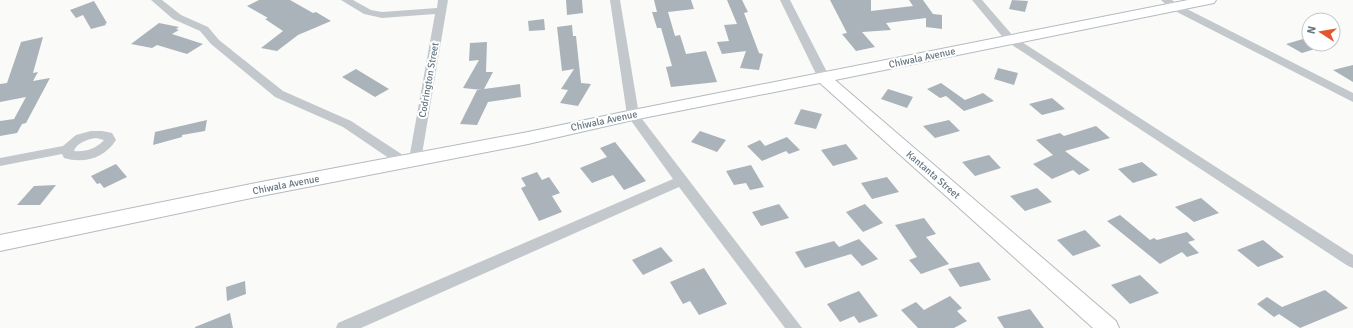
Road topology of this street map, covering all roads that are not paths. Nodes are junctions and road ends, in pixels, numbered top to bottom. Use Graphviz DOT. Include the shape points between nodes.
graph roads {
  1 [pos="156,0"];
  2 [pos="346,0"];
  3 [pos="615,0"];
  4 [pos="785,0"];
  5 [pos="977,0"];
  6 [pos="1209,0"];
  7 [pos="1170,3"];
  8 [pos="442,6"];
  9 [pos="1010,39"];
  10 [pos="824,78"];
  11 [pos="1353,98"];
  12 [pos="633,115"];
  13 [pos="67,149"];
  14 [pos="410,161"];
  15 [pos="0,162"];
  16 [pos="681,181"];
  17 [pos="0,244"];
  18 [pos="1353,262"];
  19 [pos="344,328"];
  20 [pos="794,328"];
  21 [pos="1108,328"];
  1 -- 14 [label="street" via="177,17 204,28 215,42 279,94 347,124"];
  2 -- 8 [label="street" via="368,12 382,15"];
  3 -- 12 [label="street"];
  4 -- 10 [label="street, Kantanta Street"];
  5 -- 9 [label="street"];
  6 -- 7 [label="main road, Chiwala Avenue"];
  7 -- 9 [label="main road, Chiwala Avenue"];
  7 -- 11 [label="street"];
  8 -- 14 [label="street, Codrington Street"];
  9 -- 10 [label="main road, Chiwala Avenue"];
  9 -- 18 [label="street"];
  10 -- 12 [label="main road, Chiwala Avenue"];
  10 -- 21 [label="main road, Kantanta Street"];
  12 -- 14 [label="main road, Chiwala Avenue"];
  12 -- 16 [label="street"];
  13 -- 15 [label="street"];
  14 -- 17 [label="main road, Chiwala Avenue" via="261,189"];
  16 -- 19 [label="street"];
  16 -- 20 [label="street"];
}
